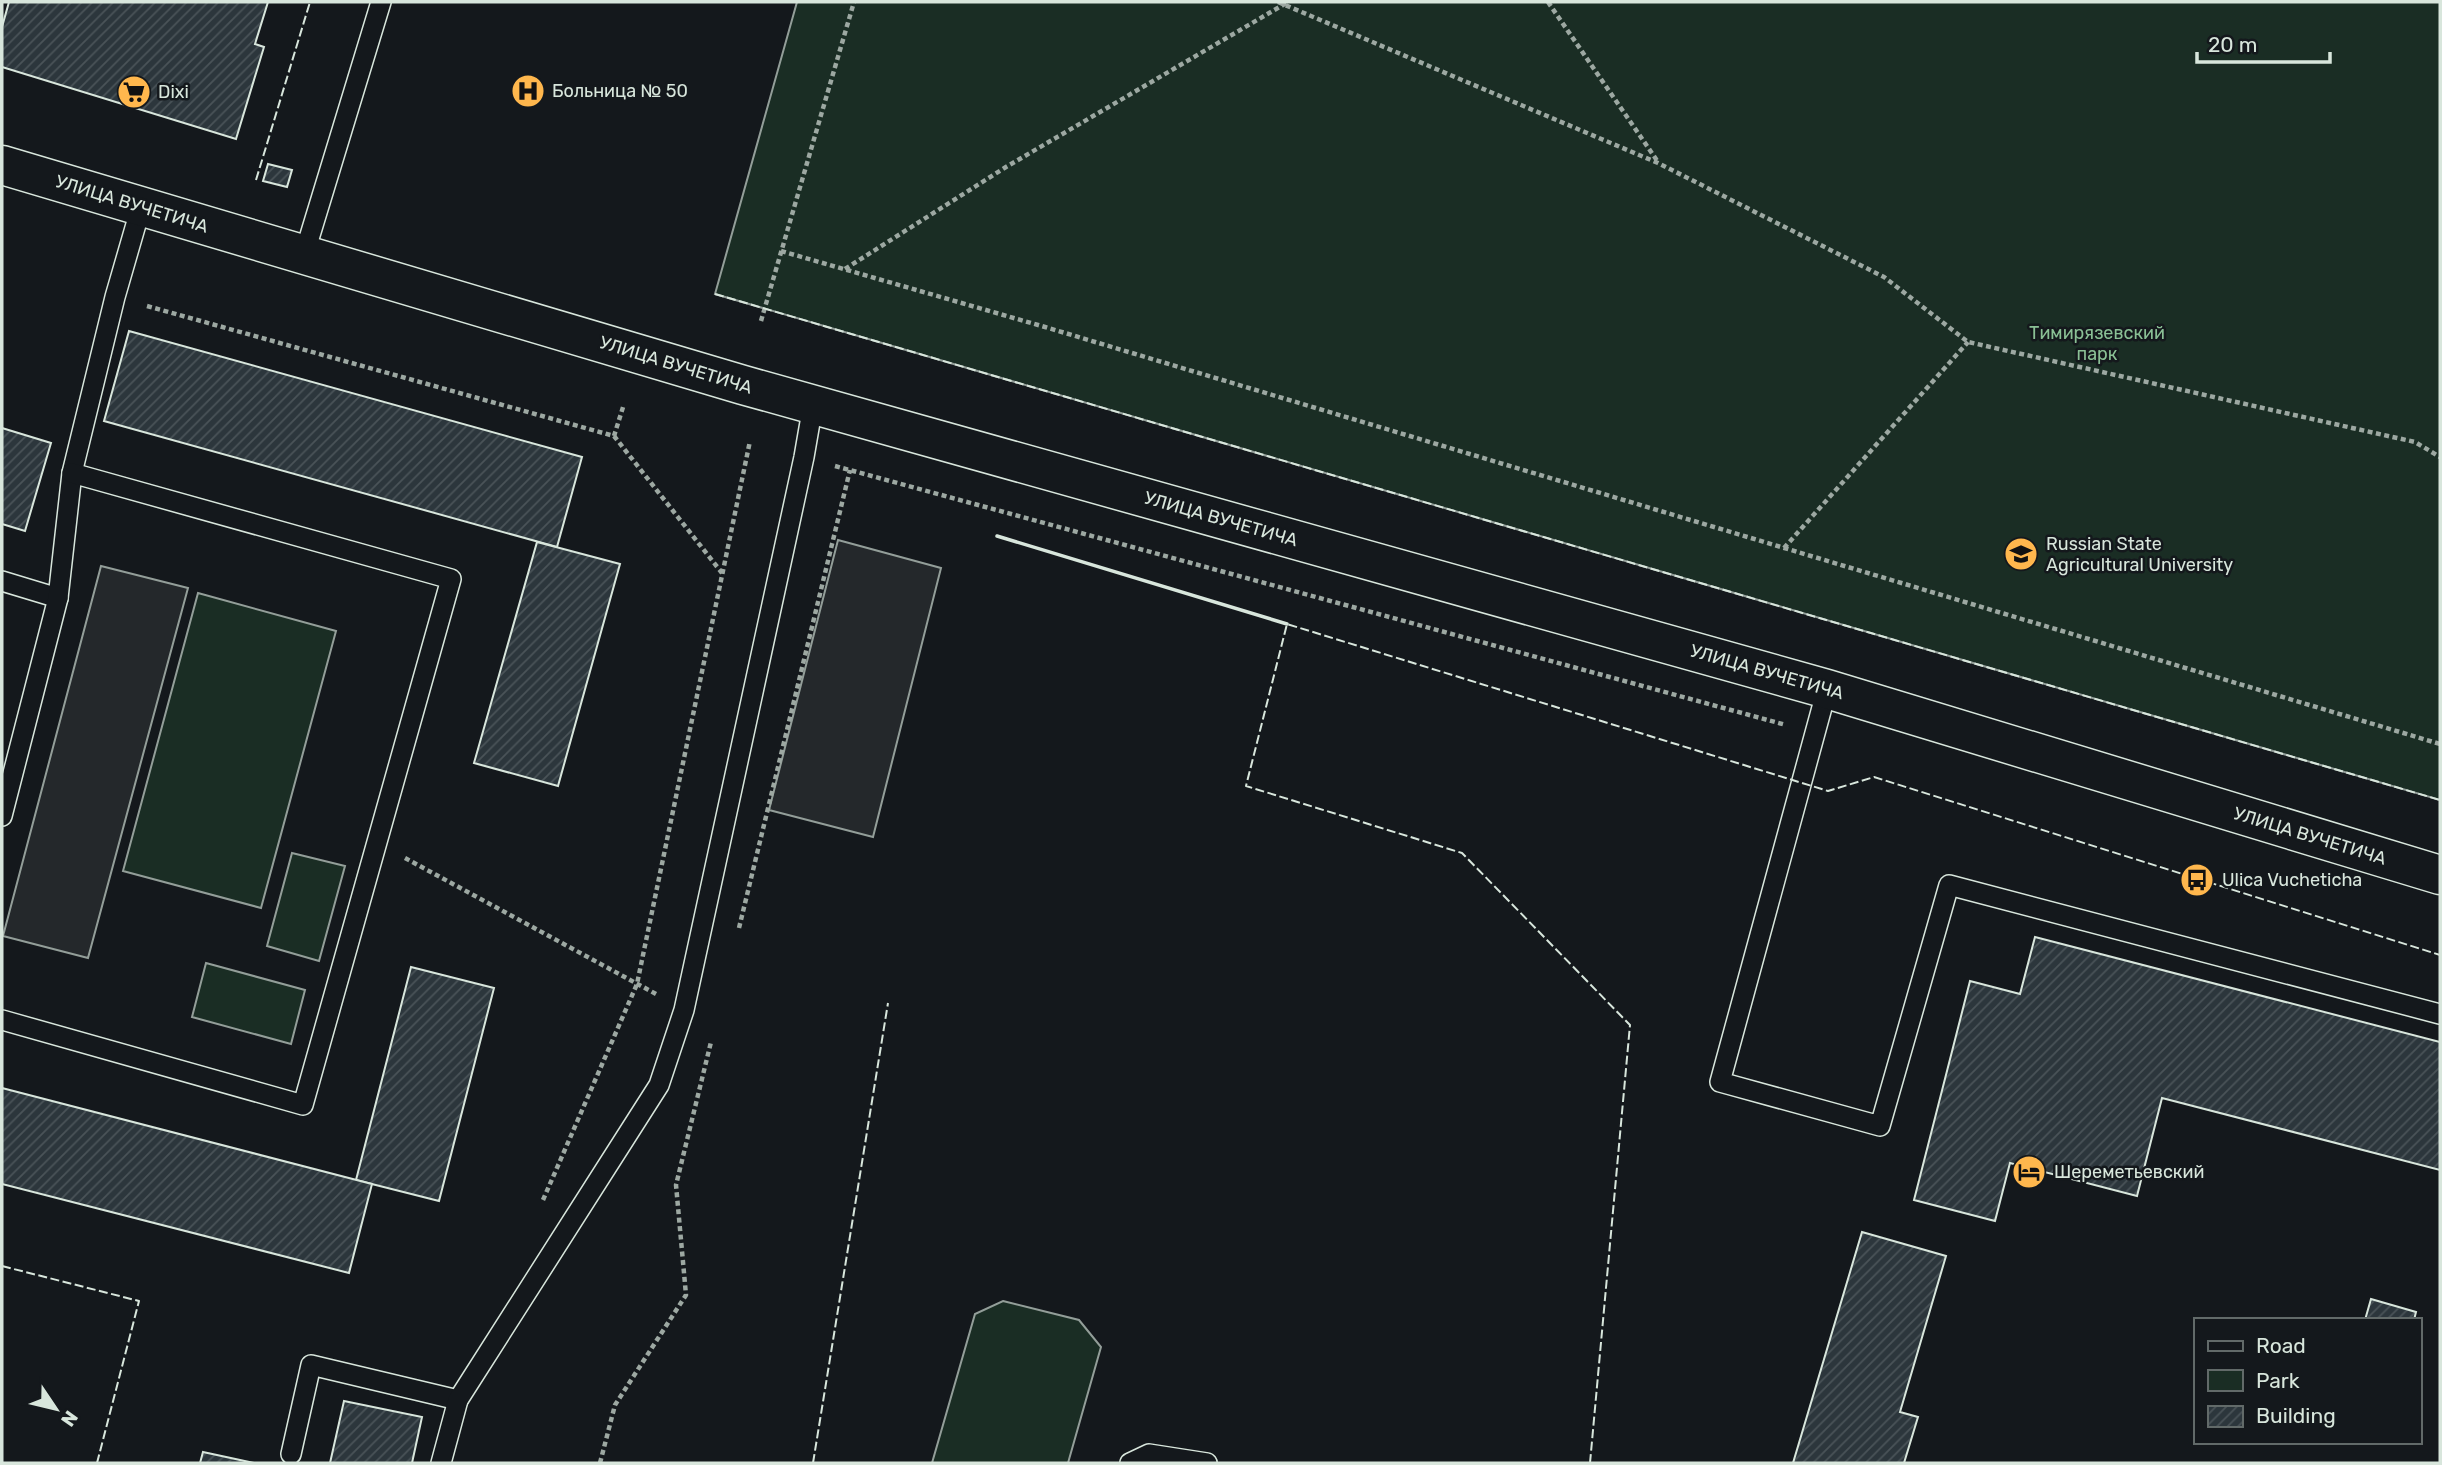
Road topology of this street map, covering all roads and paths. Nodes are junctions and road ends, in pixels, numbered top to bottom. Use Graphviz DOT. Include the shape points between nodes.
graph roads {
  1 [pos="381,2"];
  2 [pos="854,2"];
  3 [pos="1548,2"];
  4 [pos="1283,3"];
  5 [pos="1658,163"];
  6 [pos="2,165"];
  7 [pos="141,208"];
  8 [pos="780,251"];
  9 [pos="304,256"];
  10 [pos="844,270"];
  11 [pos="115,297"];
  12 [pos="761,321"];
  13 [pos="1968,342"];
  14 [pos="624,404"];
  15 [pos="813,405"];
  16 [pos="614,436"];
  17 [pos="750,441"];
  18 [pos="804,457"];
  19 [pos="2440,457"];
  20 [pos="850,470"];
  21 [pos="72,473"];
  22 [pos="1784,548"];
  23 [pos="722,574"];
  24 [pos="2,581"];
  25 [pos="58,598"];
  26 [pos="1827,689"];
  27 [pos="1814,733"];
  28 [pos="2440,744"];
  29 [pos="2,816"];
  30 [pos="377,842"];
  31 [pos="2440,875"];
  32 [pos="738,929"];
  33 [pos="637,984"];
  34 [pos="684,1010"];
  35 [pos="2440,1014"];
  36 [pos="2,1020"];
  37 [pos="712,1037"];
  38 [pos="539,1211"];
  39 [pos="458,1400"];
  40 [pos="290,1454"];
  41 [pos="441,1463"];
  42 [pos="600,1463"];
  43 [pos="1130,1463"];
  44 [pos="1207,1463"];
  1 -- 9 [label="lane"];
  2 -- 8 [label="path"];
  3 -- 5 [label="path"];
  4 -- 5 [label="path"];
  4 -- 10 [label="path" via="1006,167"];
  5 -- 13 [label="path" via="1884,277"];
  6 -- 7 [label="street, УЛИЦА ВУЧЕТИЧА"];
  7 -- 9 [label="street, УЛИЦА ВУЧЕТИЧА"];
  7 -- 11 [label="lane"];
  8 -- 10 [label="path"];
  8 -- 12 [label="path"];
  9 -- 15 [label="street, УЛИЦА ВУЧЕТИЧА"];
  10 -- 22 [label="path"];
  11 -- 16 [label="path"];
  11 -- 21 [label="lane"];
  13 -- 19 [label="path" via="2415,442"];
  13 -- 22 [label="path"];
  14 -- 16 [label="path"];
  15 -- 18 [label="lane"];
  15 -- 26 [label="street, УЛИЦА ВУЧЕТИЧА"];
  16 -- 23 [label="path"];
  17 -- 23 [label="path"];
  18 -- 20 [label="path"];
  18 -- 34 [label="lane"];
  20 -- 27 [label="path"];
  20 -- 32 [label="path"];
  21 -- 25 [label="lane"];
  21 -- 30 [label="lane" via="450,579"];
  22 -- 28 [label="path"];
  23 -- 33 [label="path"];
  24 -- 25 [label="lane"];
  25 -- 29 [label="lane"];
  26 -- 27 [label="lane"];
  26 -- 31 [label="street, УЛИЦА ВУЧЕТИЧА"];
  27 -- 35 [label="lane" via="1720,1082 1880,1126 1949,885"];
  30 -- 33 [label="path"];
  30 -- 36 [label="lane" via="303,1105"];
  33 -- 34 [label="path"];
  33 -- 38 [label="path"];
  34 -- 39 [label="lane" via="659,1085"];
  37 -- 42 [label="path" via="676,1185 686,1295 615,1405"];
  39 -- 40 [label="lane" via="311,1365"];
  39 -- 41 [label="lane"];
  43 -- 44 [label="lane" via="1149,1454"];
}
